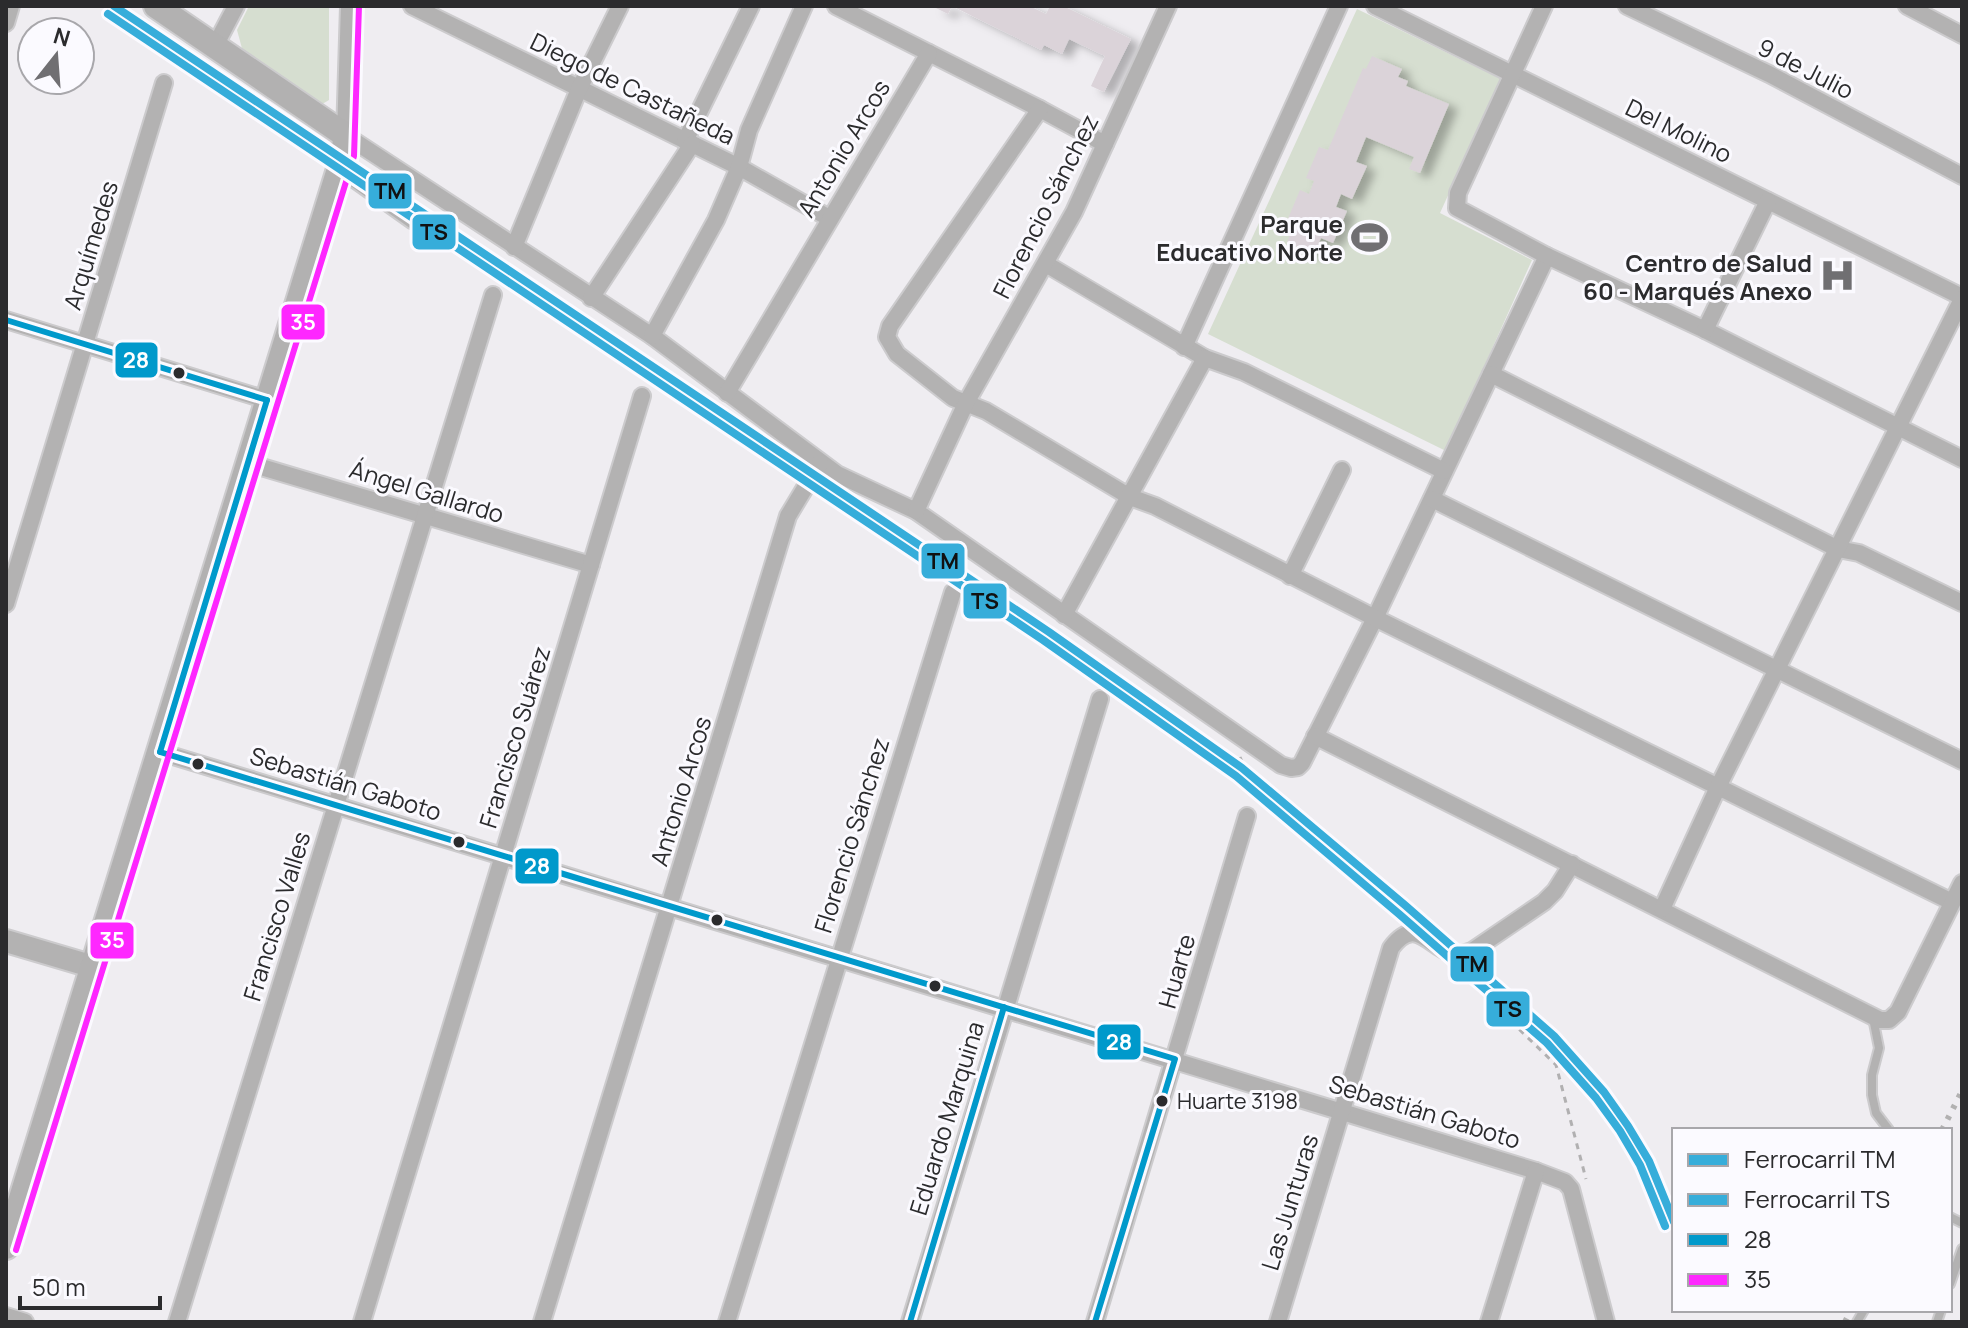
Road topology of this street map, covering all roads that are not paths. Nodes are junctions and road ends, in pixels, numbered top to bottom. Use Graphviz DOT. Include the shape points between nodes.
graph roads {
  1 [pos="11,6"];
  2 [pos="156,6"];
  3 [pos="236,6"];
  4 [pos="349,6"];
  5 [pos="412,6"];
  6 [pos="620,6"];
  7 [pos="751,6"];
  8 [pos="804,6"];
  9 [pos="836,6"];
  10 [pos="1168,6"];
  11 [pos="1339,6"];
  12 [pos="1375,6"];
  13 [pos="1544,6"];
  14 [pos="1627,6"];
  15 [pos="1907,6"];
  16 [pos="434,11"];
  17 [pos="6,23"];
  18 [pos="1962,35"];
  19 [pos="215,46"];
  20 [pos="929,53"];
  21 [pos="1513,75"];
  22 [pos="164,83"];
  23 [pos="579,89"];
  24 [pos="1040,109"];
  25 [pos="345,135"];
  26 [pos="689,143"];
  27 [pos="1105,144"];
  28 [pos="739,167"];
  29 [pos="338,172"];
  30 [pos="1962,176"];
  31 [pos="1768,201"];
  32 [pos="829,218"];
  33 [pos="411,224"];
  34 [pos="521,251"];
  35 [pos="1547,256"];
  36 [pos="1046,264"];
  37 [pos="493,295"];
  38 [pos="591,298"];
  39 [pos="1962,298"];
  40 [pos="6,320"];
  41 [pos="1705,330"];
  42 [pos="652,336"];
  43 [pos="85,344"];
  44 [pos="1184,347"];
  45 [pos="1205,358"];
  46 [pos="1491,374"];
  47 [pos="727,393"];
  48 [pos="642,396"];
  49 [pos="267,400"];
  50 [pos="966,403"];
  51 [pos="1897,428"];
  52 [pos="1962,459"];
  53 [pos="248,463"];
  54 [pos="820,463"];
  55 [pos="1342,470"];
  56 [pos="1444,471"];
  57 [pos="1130,497"];
  58 [pos="1432,499"];
  59 [pos="916,511"];
  60 [pos="425,515"];
  61 [pos="1838,549"];
  62 [pos="591,565"];
  63 [pos="1290,576"];
  64 [pos="953,592"];
  65 [pos="1962,603"];
  66 [pos="6,604"];
  67 [pos="1064,615"];
  68 [pos="1375,618"];
  69 [pos="1777,670"];
  70 [pos="1100,699"];
  71 [pos="1315,736"];
  72 [pos="160,752"];
  73 [pos="1962,761"];
  74 [pos="1718,787"];
  75 [pos="335,805"];
  76 [pos="1247,816"];
  77 [pos="503,856"];
  78 [pos="1572,864"];
  79 [pos="1962,883"];
  80 [pos="1957,904"];
  81 [pos="670,907"];
  82 [pos="1662,909"];
  83 [pos="6,941"];
  84 [pos="838,958"];
  85 [pos="94,967"];
  86 [pos="1004,1007"];
  87 [pos="1881,1019"];
  88 [pos="1175,1059"];
  89 [pos="1342,1111"];
  90 [pos="1887,1128"];
  91 [pos="1536,1171"];
  92 [pos="6,1247"];
  93 [pos="1962,1249"];
  94 [pos="1952,1278"];
  95 [pos="6,1316"];
  96 [pos="25,1322"];
  97 [pos="177,1322"];
  98 [pos="362,1322"];
  99 [pos="542,1322"];
  100 [pos="727,1322"];
  101 [pos="910,1322"];
  102 [pos="1095,1322"];
  103 [pos="1278,1322"];
  104 [pos="1489,1322"];
  105 [pos="1606,1322"];
  1 -- 17 [label="street"];
  2 -- 19 [label="main road"];
  3 -- 19 [label="street"];
  4 -- 25 [label="street"];
  5 -- 16 [label="street, Diego de Castañeda"];
  6 -- 23 [label="street"];
  7 -- 26 [label="street"];
  8 -- 28 [label="street" via="749,130"];
  9 -- 20 [label="street"];
  10 -- 27 [label="street, Florencio Sánchez"];
  11 -- 44 [label="street"];
  12 -- 21 [label="street, Del Molino"];
  13 -- 21 [label="street"];
  14 -- 30 [label="street, 9 de Julio"];
  15 -- 18 [label="street"];
  16 -- 23 [label="street, Diego de Castañeda"];
  19 -- 25 [label="main road"];
  20 -- 24 [label="street"];
  20 -- 32 [label="street, Antonio Arcos"];
  21 -- 31 [label="street, Del Molino"];
  21 -- 35 [label="street" via="1458,193 1457,208"];
  22 -- 43 [label="street, Arquímedes"];
  23 -- 26 [label="street, Diego de Castañeda"];
  23 -- 34 [label="street"];
  24 -- 27 [label="street"];
  24 -- 50 [label="street" via="888,331 897,354"];
  25 -- 29 [label="main road"];
  25 -- 34 [label="street"];
  26 -- 28 [label="street, Diego de Castañeda"];
  26 -- 38 [label="street"];
  27 -- 36 [label="street, Florencio Sánchez"];
  28 -- 32 [label="street, Diego de Castañeda"];
  28 -- 42 [label="street" via="700,254"];
  29 -- 33 [label="lane"];
  29 -- 49 [label="main road"];
  31 -- 39 [label="street, Del Molino"];
  31 -- 41 [label="street"];
  32 -- 47 [label="street, Antonio Arcos"];
  34 -- 38 [label="street"];
  35 -- 41 [label="street"];
  35 -- 46 [label="street"];
  36 -- 44 [label="street"];
  36 -- 50 [label="street, Florencio Sánchez"];
  37 -- 60 [label="street, Francisco Valles"];
  38 -- 42 [label="street"];
  39 -- 51 [label="street"];
  40 -- 43 [label="street"];
  41 -- 51 [label="street"];
  42 -- 47 [label="street"];
  43 -- 49 [label="street"];
  43 -- 66 [label="street, Arquímedes"];
  44 -- 45 [label="street"];
  45 -- 56 [label="street" via="1244,372"];
  45 -- 57 [label="street"];
  46 -- 56 [label="street"];
  46 -- 61 [label="street"];
  47 -- 54 [label="street"];
  48 -- 62 [label="street, Francisco Suárez"];
  49 -- 53 [label="main road"];
  50 -- 57 [label="street"];
  50 -- 59 [label="street, Florencio Sánchez"];
  51 -- 52 [label="street"];
  51 -- 61 [label="street"];
  53 -- 60 [label="street, Ángel Gallardo"];
  53 -- 72 [label="main road"];
  54 -- 59 [label="street"];
  54 -- 81 [label="street, Antonio Arcos" via="788,516"];
  55 -- 63 [label="street"];
  56 -- 58 [label="street"];
  57 -- 63 [label="street"];
  57 -- 67 [label="street"];
  58 -- 68 [label="street"];
  58 -- 69 [label="street"];
  59 -- 67 [label="street"];
  60 -- 62 [label="street, Ángel Gallardo"];
  60 -- 75 [label="street, Francisco Valles"];
  61 -- 65 [label="street" via="1859,553"];
  61 -- 69 [label="street"];
  62 -- 77 [label="street, Francisco Suárez"];
  63 -- 68 [label="street"];
  64 -- 84 [label="street, Florencio Sánchez"];
  67 -- 71 [label="street" via="1281,765 1298,767"];
  68 -- 71 [label="street"];
  68 -- 74 [label="street"];
  69 -- 73 [label="street"];
  69 -- 74 [label="street"];
  70 -- 86 [label="street, Eduardo Marquina"];
  71 -- 78 [label="street"];
  72 -- 75 [label="street, Sebastián Gaboto"];
  72 -- 85 [label="main road"];
  74 -- 80 [label="street"];
  74 -- 82 [label="street"];
  75 -- 77 [label="street, Sebastián Gaboto"];
  75 -- 97 [label="street, Francisco Valles"];
  76 -- 88 [label="street, Huarte"];
  77 -- 81 [label="street, Sebastián Gaboto"];
  77 -- 98 [label="street, Francisco Suárez"];
  78 -- 82 [label="street"];
  78 -- 89 [label="street, Las Junturas" via="1544,902 1472,951 1452,954 1410,933 1399,938 1391,948"];
  79 -- 80 [label="street"];
  80 -- 87 [label="street" via="1898,1012"];
  81 -- 84 [label="street, Sebastián Gaboto"];
  81 -- 99 [label="street, Antonio Arcos"];
  82 -- 87 [label="street"];
  83 -- 85 [label="street"];
  84 -- 86 [label="street, Sebastián Gaboto"];
  84 -- 100 [label="street, Florencio Sánchez"];
  85 -- 92 [label="main road"];
  86 -- 88 [label="street, Sebastián Gaboto"];
  86 -- 101 [label="street, Eduardo Marquina"];
  87 -- 90 [label="lane" via="1872,1095 1876,1113"];
  88 -- 89 [label="street, Sebastián Gaboto"];
  88 -- 102 [label="street, Huarte"];
  89 -- 91 [label="street, Sebastián Gaboto"];
  89 -- 103 [label="street, Las Junturas"];
  91 -- 104 [label="street"];
  91 -- 105 [label="street, Sebastián Gaboto" via="1571,1189"];
  93 -- 94 [label="lane"];
  95 -- 96 [label="street"];
}
